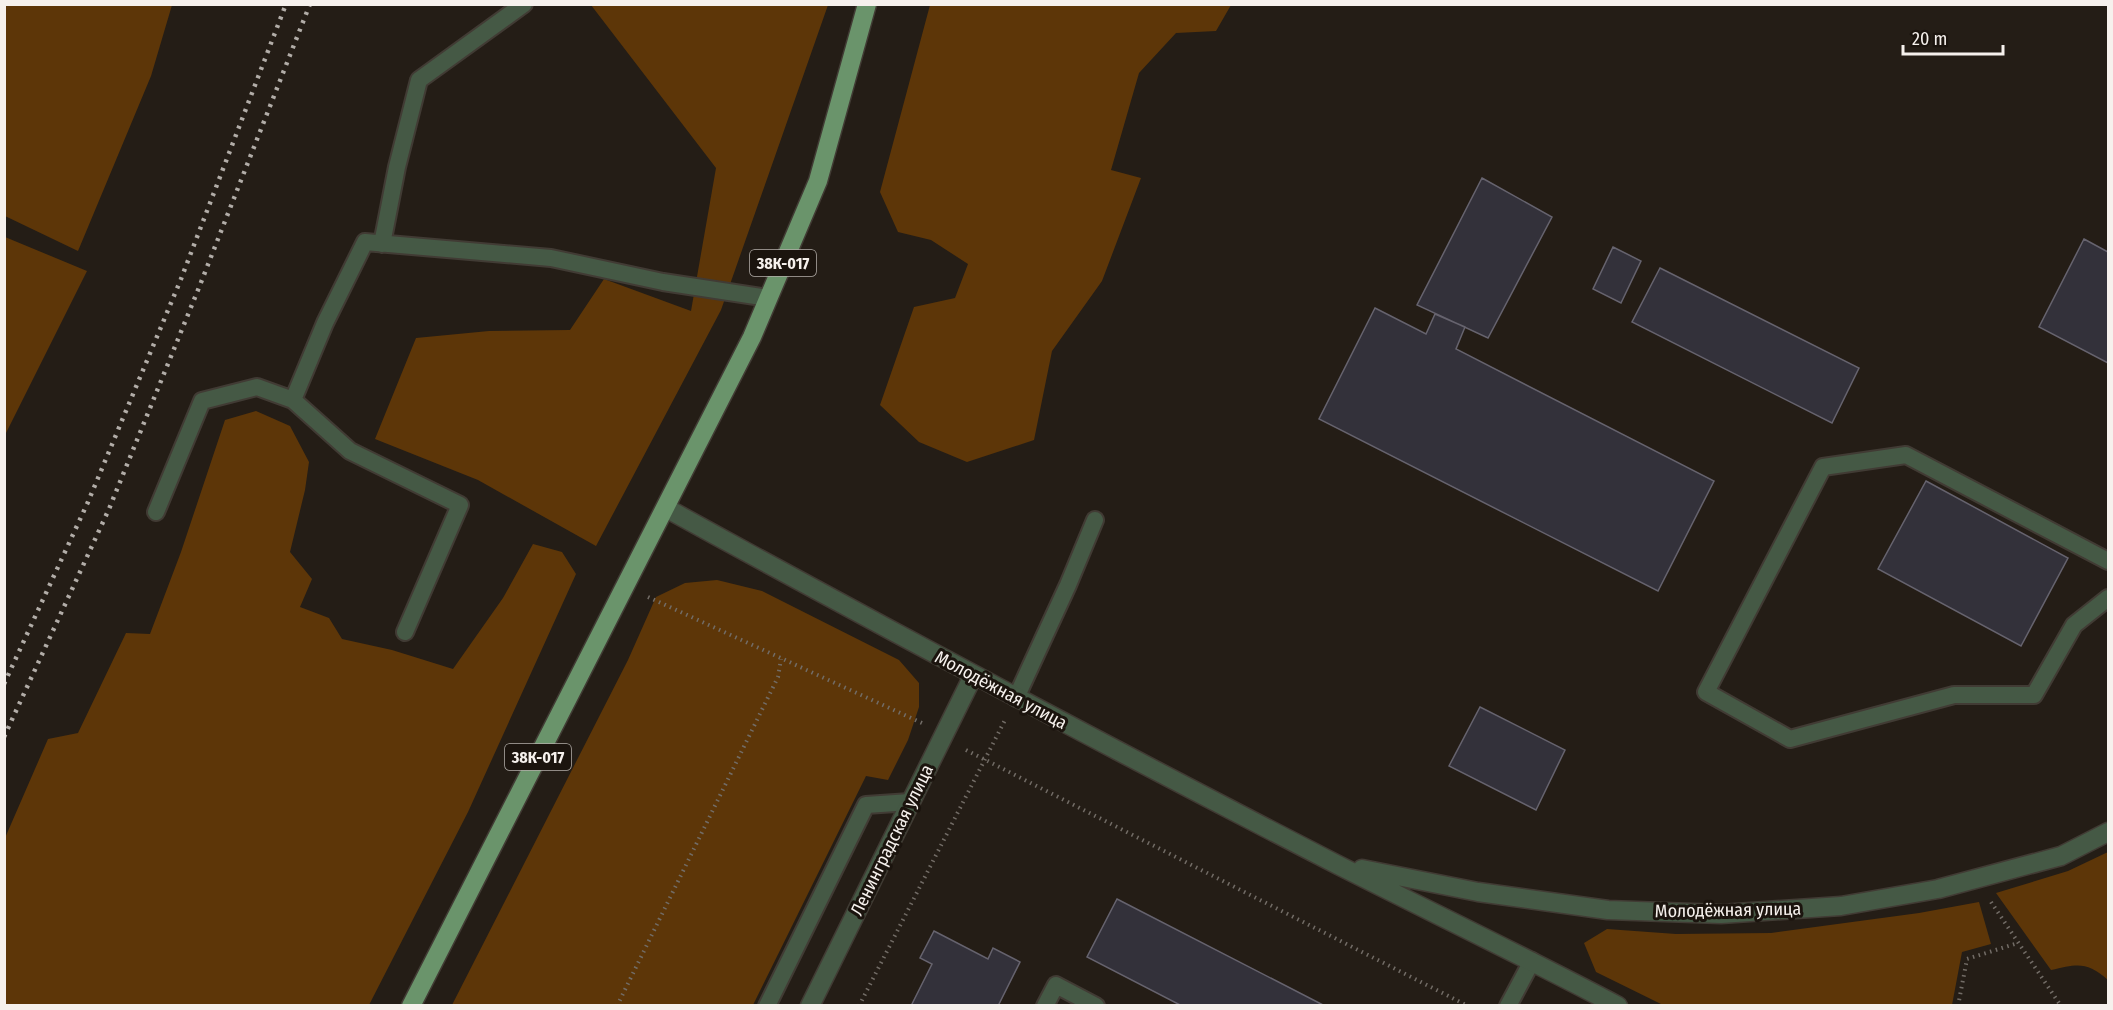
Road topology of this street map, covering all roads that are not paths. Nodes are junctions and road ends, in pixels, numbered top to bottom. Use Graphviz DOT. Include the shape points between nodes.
graph roads {
  1 [pos="524,4"];
  2 [pos="867,4"];
  3 [pos="382,244"];
  4 [pos="768,298"];
  5 [pos="293,400"];
  6 [pos="666,508"];
  7 [pos="156,512"];
  8 [pos="1095,520"];
  9 [pos="2109,561"];
  10 [pos="2109,598"];
  11 [pos="405,632"];
  12 [pos="973,676"];
  13 [pos="1016,698"];
  14 [pos="910,802"];
  15 [pos="2109,832"];
  16 [pos="1340,865"];
  17 [pos="1532,961"];
  18 [pos="411,1005"];
  19 [pos="767,1005"];
  20 [pos="810,1005"];
  21 [pos="1045,1005"];
  22 [pos="1096,1005"];
  23 [pos="1508,1005"];
  24 [pos="1618,1005"];
  1 -- 3 [label="lane" via="419,80"];
  2 -- 4 [label="main road, 38К-017" via="818,181"];
  3 -- 4 [label="lane" via="551,258 663,282"];
  3 -- 5 [label="lane" via="365,242"];
  4 -- 6 [label="main road, 38К-017" via="752,338"];
  5 -- 7 [label="lane" via="257,387 202,401"];
  5 -- 11 [label="lane" via="350,451 460,505"];
  6 -- 12 [label="street, Молодёжная улица"];
  6 -- 18 [label="main road, 38К-017"];
  8 -- 13 [label="lane"];
  9 -- 10 [label="lane" via="1906,455 1823,467 1706,692 1790,740 1954,695 2034,694 2074,626"];
  12 -- 13 [label="street, Молодёжная улица"];
  12 -- 14 [label="street, Ленинградская улица"];
  13 -- 16 [label="street, Молодёжная улица"];
  14 -- 19 [label="lane" via="866,805"];
  14 -- 20 [label="street, Ленинградская улица"];
  15 -- 16 [label="street, Молодёжная улица" via="2061,856 1938,889 1841,906 1721,914 1608,910 1478,892"];
  16 -- 17 [label="street, Молодёжная улица"];
  17 -- 23 [label="lane"];
  17 -- 24 [label="street, Молодёжная улица"];
  21 -- 22 [label="lane" via="1056,985"];
}
